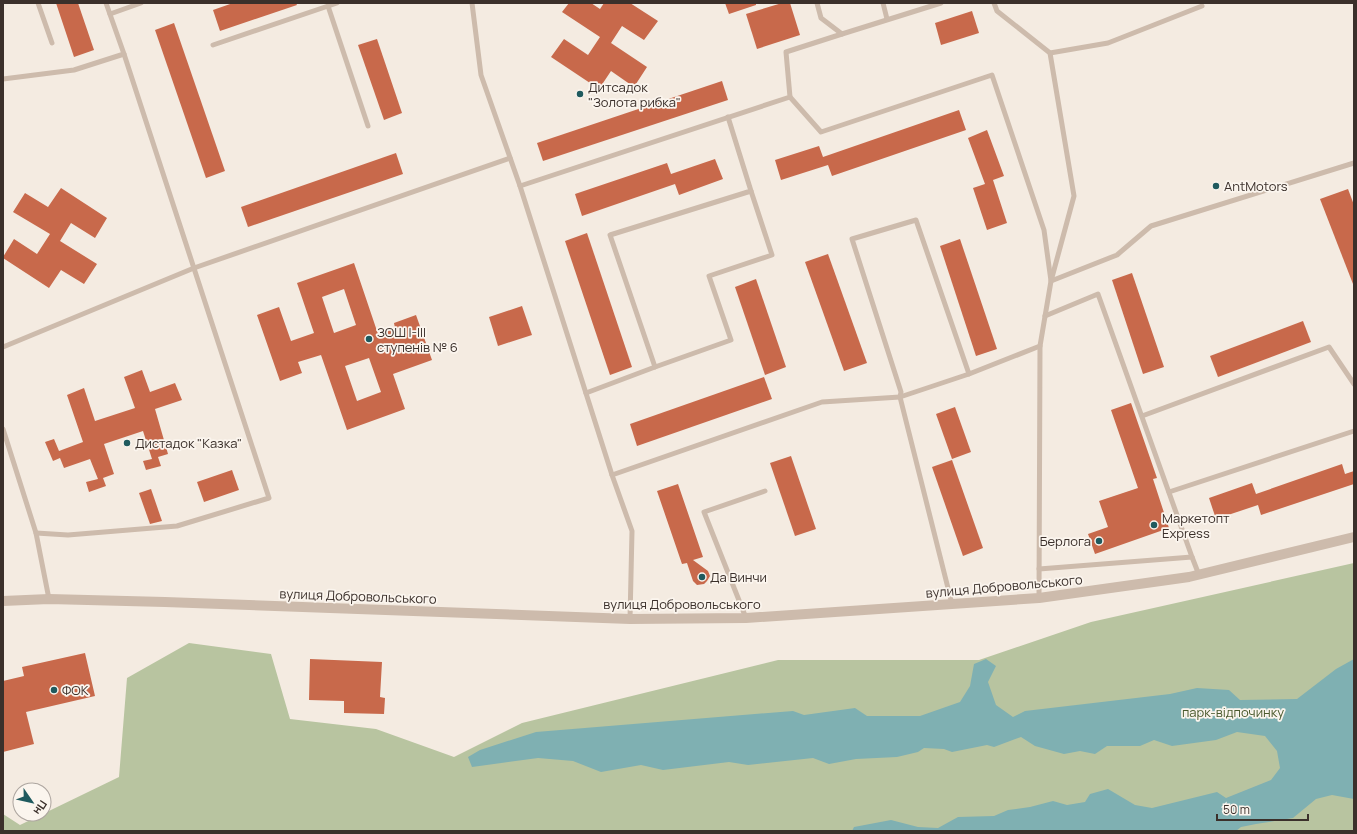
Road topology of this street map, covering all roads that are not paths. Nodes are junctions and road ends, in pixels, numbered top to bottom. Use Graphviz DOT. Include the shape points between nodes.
graph roads {
  1 [pos="38,3"];
  2 [pos="106,3"];
  3 [pos="141,3"];
  4 [pos="337,3"];
  5 [pos="472,3"];
  6 [pos="817,3"];
  7 [pos="883,3"];
  8 [pos="941,3"];
  9 [pos="994,3"];
  10 [pos="328,6"];
  11 [pos="1202,6"];
  12 [pos="110,14"];
  13 [pos="888,20"];
  14 [pos="842,34"];
  15 [pos="52,43"];
  16 [pos="213,45"];
  17 [pos="1050,53"];
  18 [pos="124,54"];
  19 [pos="3,79"];
  20 [pos="790,97"];
  21 [pos="728,118"];
  22 [pos="368,126"];
  23 [pos="510,158"];
  24 [pos="1354,163"];
  25 [pos="520,186"];
  26 [pos="751,191"];
  27 [pos="194,268"];
  28 [pos="1051,281"];
  29 [pos="1045,316"];
  30 [pos="1040,346"];
  31 [pos="3,347"];
  32 [pos="655,367"];
  33 [pos="969,374"];
  34 [pos="1354,384"];
  35 [pos="586,393"];
  36 [pos="900,397"];
  37 [pos="1142,416"];
  38 [pos="3,429"];
  39 [pos="1354,431"];
  40 [pos="612,475"];
  41 [pos="765,491"];
  42 [pos="1169,492"];
  43 [pos="36,533"];
  44 [pos="1354,537"];
  45 [pos="1192,557"];
  46 [pos="1039,569"];
  47 [pos="1199,575"];
  48 [pos="1039,598"];
  49 [pos="49,599"];
  50 [pos="3,601"];
  51 [pos="952,604"];
  52 [pos="746,618"];
  53 [pos="630,619"];
  1 -- 15 [label="lane"];
  2 -- 12 [label="lane"];
  3 -- 12 [label="lane"];
  4 -- 10 [label="lane"];
  5 -- 23 [label="lane" via="481,75"];
  6 -- 14 [label="lane" via="821,18"];
  7 -- 13 [label="lane"];
  8 -- 13 [label="lane"];
  9 -- 17 [label="lane" via="997,11"];
  10 -- 16 [label="lane"];
  10 -- 22 [label="lane"];
  11 -- 17 [label="lane" via="1108,43"];
  12 -- 18 [label="lane"];
  13 -- 14 [label="lane"];
  14 -- 20 [label="lane" via="786,52"];
  17 -- 28 [label="lane" via="1074,196"];
  18 -- 19 [label="lane" via="74,70"];
  18 -- 27 [label="lane"];
  20 -- 21 [label="lane"];
  20 -- 28 [label="lane" via="821,132 992,76 1044,230"];
  21 -- 25 [label="lane"];
  21 -- 26 [label="lane"];
  23 -- 25 [label="lane"];
  23 -- 27 [label="lane"];
  24 -- 28 [label="lane" via="1151,226 1117,254"];
  25 -- 35 [label="lane"];
  26 -- 32 [label="lane" via="772,255 709,276 731,340"];
  26 -- 32 [label="lane" via="610,234"];
  27 -- 31 [label="lane"];
  27 -- 43 [label="lane" via="269,498 177,526 68,535"];
  28 -- 29 [label="lane"];
  29 -- 30 [label="lane"];
  29 -- 37 [label="lane" via="1098,294"];
  30 -- 33 [label="lane"];
  30 -- 46 [label="lane"];
  32 -- 35 [label="lane"];
  33 -- 36 [label="lane"];
  33 -- 36 [label="lane" via="916,220 852,239 901,392"];
  34 -- 37 [label="lane" via="1330,346"];
  35 -- 40 [label="lane"];
  36 -- 40 [label="lane" via="822,402"];
  36 -- 51 [label="lane"];
  37 -- 42 [label="lane"];
  38 -- 43 [label="lane"];
  39 -- 42 [label="lane"];
  40 -- 53 [label="lane" via="632,531"];
  41 -- 52 [label="lane" via="704,512"];
  42 -- 45 [label="lane"];
  43 -- 49 [label="lane"];
  44 -- 47 [label="street, вулиця Добровольського"];
  45 -- 46 [label="lane"];
  45 -- 47 [label="lane"];
  46 -- 48 [label="lane"];
  47 -- 48 [label="street, вулиця Добровольського"];
  48 -- 51 [label="street, вулиця Добровольського"];
  49 -- 50 [label="street, вулиця Добровольського"];
  49 -- 53 [label="street, вулиця Добровольського"];
  51 -- 52 [label="street, вулиця Добровольського"];
  52 -- 53 [label="street, вулиця Добровольського"];
}
